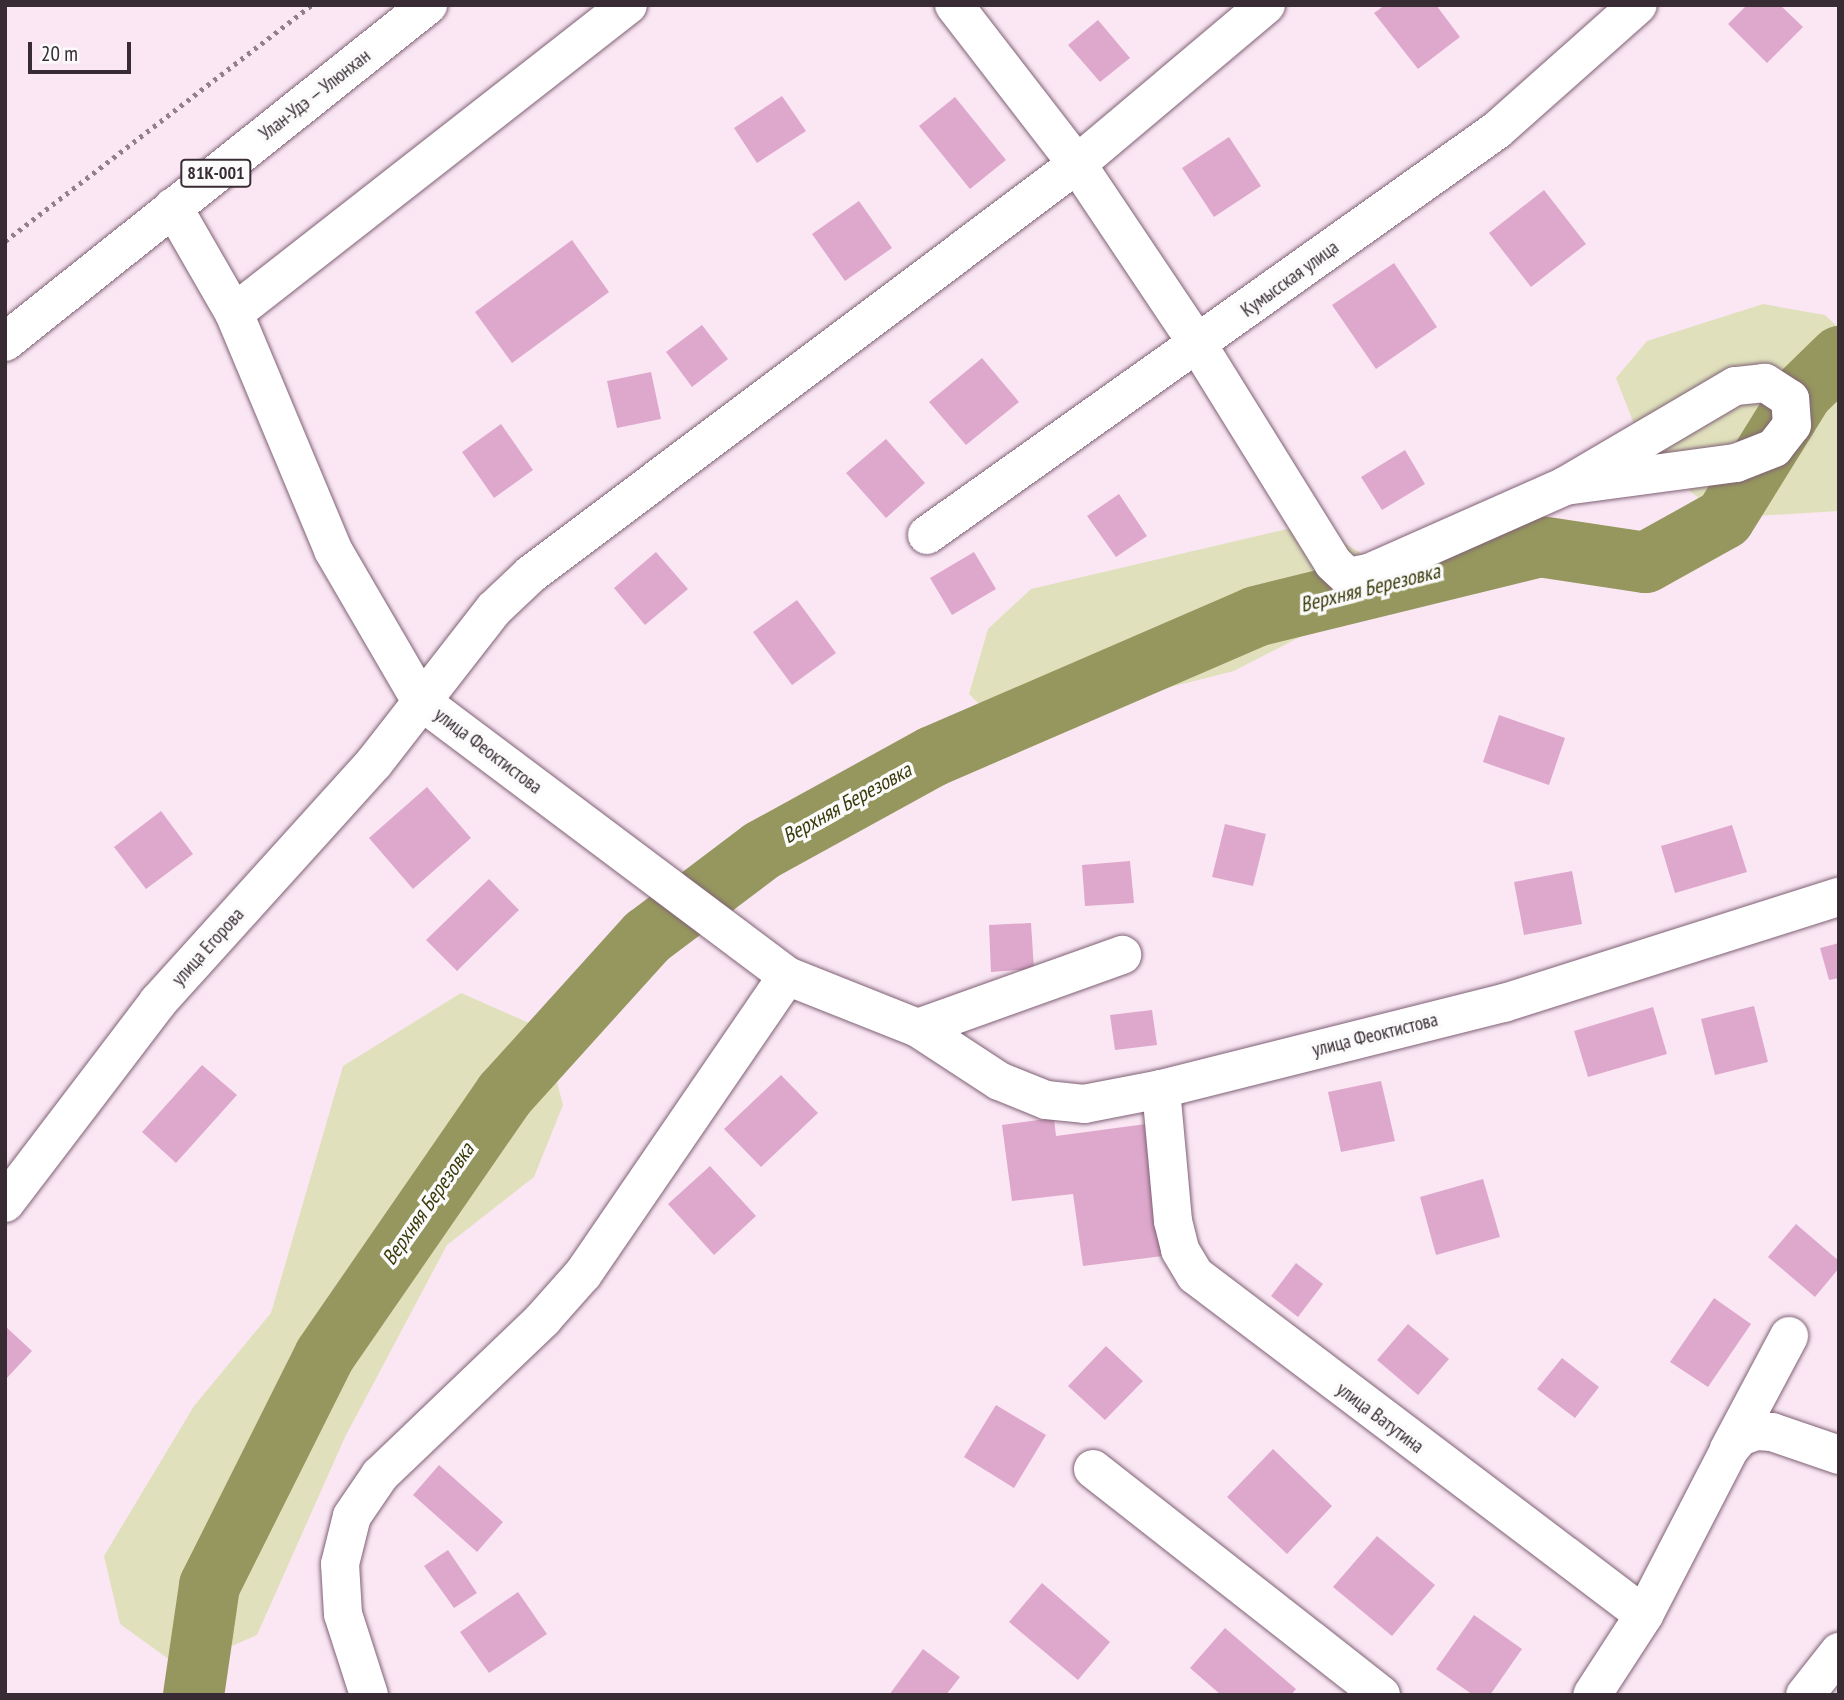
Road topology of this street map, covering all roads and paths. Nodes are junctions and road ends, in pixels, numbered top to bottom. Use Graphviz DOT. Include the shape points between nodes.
graph roads {
  1 [pos="311,5"];
  2 [pos="428,5"];
  3 [pos="628,5"];
  4 [pos="954,5"];
  5 [pos="1266,5"];
  6 [pos="1638,5"];
  7 [pos="1077,164"];
  8 [pos="173,207"];
  9 [pos="5,241"];
  10 [pos="234,313"];
  11 [pos="5,342"];
  12 [pos="1198,345"];
  13 [pos="1565,486"];
  14 [pos="927,536"];
  15 [pos="421,701"];
  16 [pos="1839,897"];
  17 [pos="1122,955"];
  18 [pos="787,976"];
  19 [pos="918,1028"];
  20 [pos="1161,1089"];
  21 [pos="5,1202"];
  22 [pos="1789,1336"];
  23 [pos="1729,1450"];
  24 [pos="1839,1455"];
  25 [pos="1093,1469"];
  26 [pos="1644,1615"];
  27 [pos="1839,1653"];
  28 [pos="369,1695"];
  29 [pos="1381,1695"];
  30 [pos="1592,1695"];
  31 [pos="1805,1695"];
  1 -- 9 [label="path"];
  2 -- 8 [label="street, Улан-Удэ — Улюнхан / 81К-001"];
  3 -- 10 [label="street"];
  4 -- 7 [label="street"];
  5 -- 7 [label="street, улица Егорова"];
  6 -- 12 [label="street, Кумысская улица" via="1497,130"];
  7 -- 12 [label="street"];
  7 -- 15 [label="street, улица Егорова" via="531,574 494,609"];
  8 -- 10 [label="street, улица Феоктистова"];
  8 -- 11 [label="street, Улан-Удэ — Улюнхан / 81К-001"];
  10 -- 15 [label="street, улица Феоктистова" via="333,550"];
  12 -- 13 [label="street" via="1334,563 1348,577 1369,573"];
  12 -- 14 [label="street, Кумысская улица"];
  13 -- 13 [label="street" via="1735,386 1765,383 1790,399 1792,425 1774,448 1749,458"];
  15 -- 18 [label="street, улица Феоктистова"];
  15 -- 21 [label="street, улица Егорова" via="374,763 158,1002"];
  16 -- 20 [label="street, улица Феоктистова" via="1504,1003"];
  17 -- 19 [label="street"];
  18 -- 19 [label="street, улица Феоктистова"];
  18 -- 28 [label="street" via="583,1273 543,1319 380,1475 352,1516 340,1563 343,1614"];
  19 -- 20 [label="street, улица Феоктистова" via="999,1081 1046,1100 1084,1104"];
  20 -- 26 [label="street, улица Ватутина" via="1173,1221 1180,1250 1195,1275"];
  22 -- 23 [label="street"];
  23 -- 24 [label="street" via="1740,1437 1756,1431"];
  23 -- 26 [label="street"];
  25 -- 29 [label="street"];
  26 -- 30 [label="street"];
  27 -- 31 [label="street"];
}
